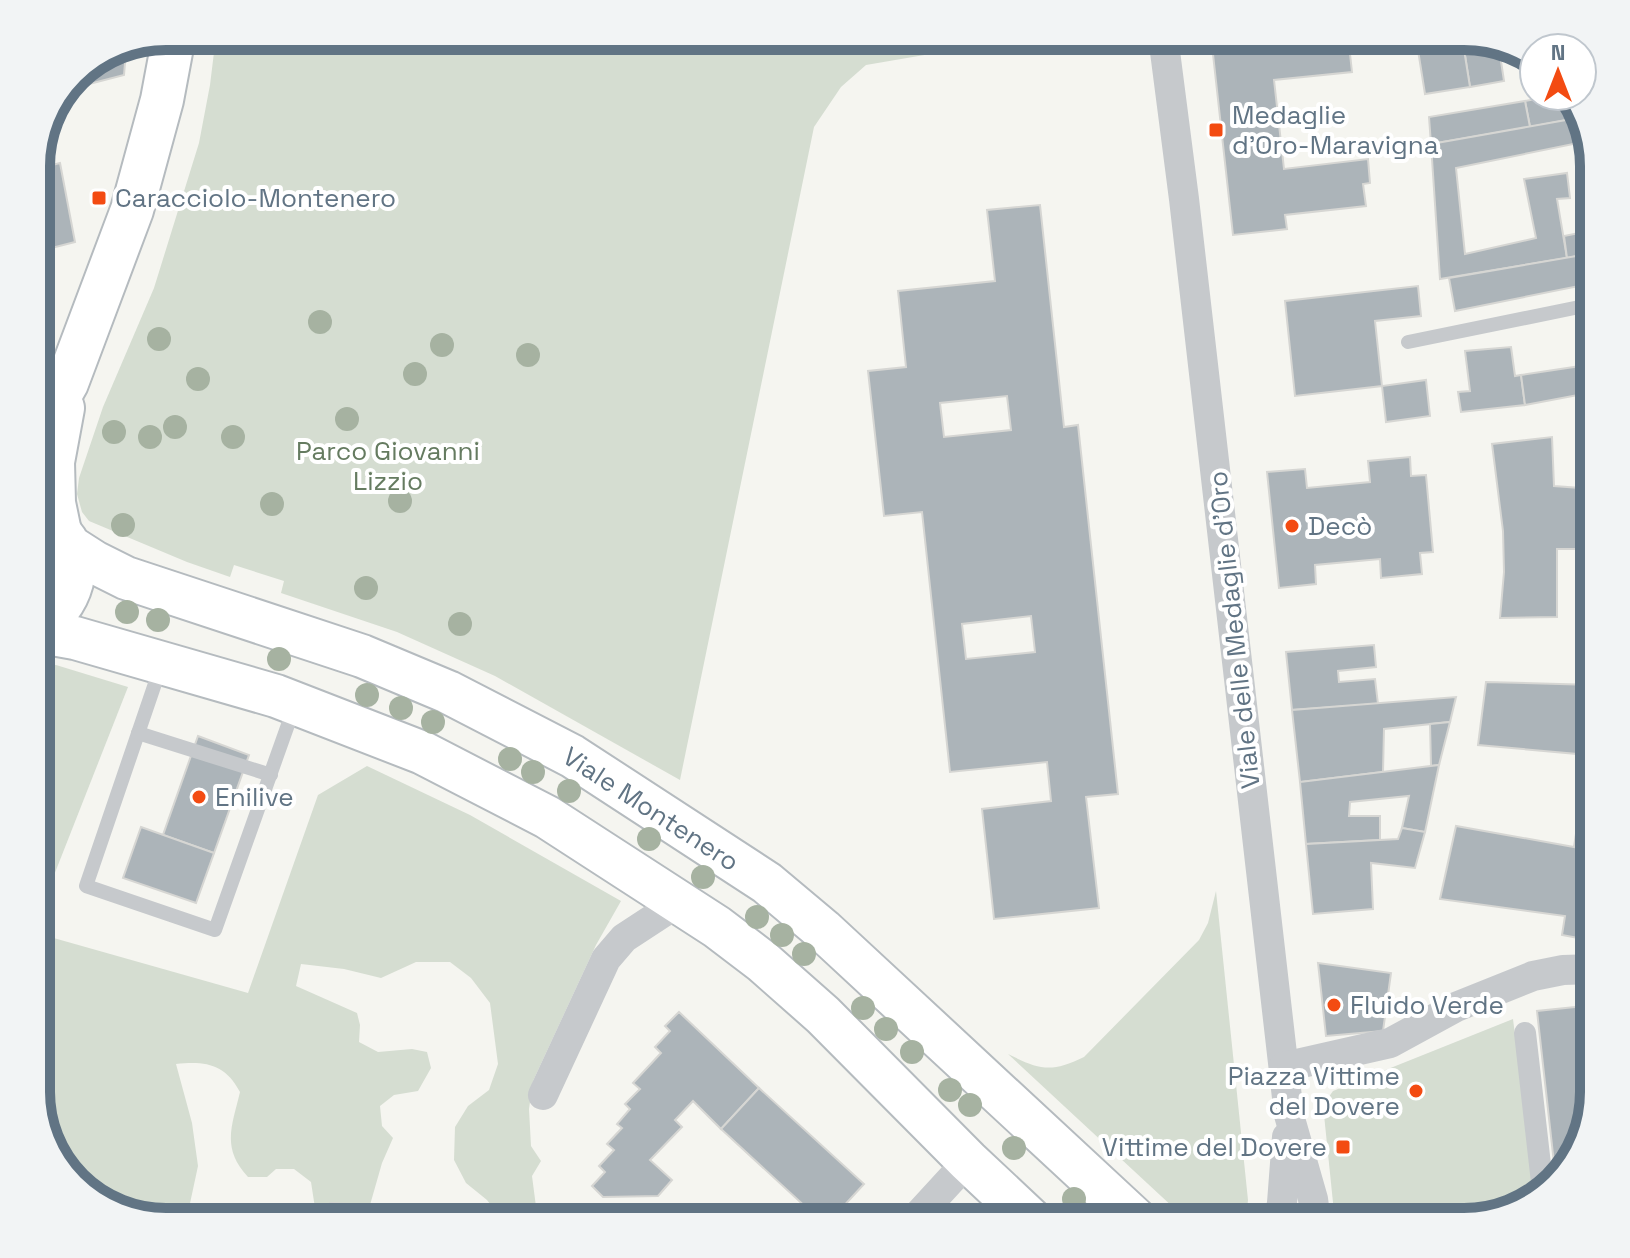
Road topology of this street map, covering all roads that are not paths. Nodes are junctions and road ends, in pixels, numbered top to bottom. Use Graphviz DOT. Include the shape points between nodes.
graph roads {
  1 [pos="171,50"];
  2 [pos="1165,50"];
  3 [pos="1580,307"];
  4 [pos="1408,342"];
  5 [pos="67,383"];
  6 [pos="50,413"];
  7 [pos="55,532"];
  8 [pos="50,621"];
  9 [pos="50,632"];
  10 [pos="162,662"];
  11 [pos="296,703"];
  12 [pos="138,733"];
  13 [pos="271,775"];
  14 [pos="679,902"];
  15 [pos="1580,969"];
  16 [pos="1525,1033"];
  17 [pos="1284,1067"];
  18 [pos="543,1095"];
  19 [pos="1289,1115"];
  20 [pos="968,1161"];
  21 [pos="1542,1178"];
  22 [pos="925,1208"];
  23 [pos="1018,1208"];
  24 [pos="1123,1208"];
  25 [pos="1281,1208"];
  26 [pos="1314,1208"];
  1 -- 5 [label="main road" via="132,210"];
  2 -- 17 [label="street, Viale delle Medaglie d'Oro"];
  3 -- 4 [label="lane"];
  5 -- 6 [label="main road"];
  5 -- 7 [label="main road" via="53,462"];
  7 -- 8 [label="main road" via="73,561 73,578"];
  7 -- 24 [label="main road, Viale Montenero" via="126,578 362,656 448,692 572,756 767,883"];
  9 -- 10 [label="main road"];
  10 -- 11 [label="main road"];
  10 -- 12 [label="lane"];
  11 -- 13 [label="lane"];
  11 -- 14 [label="main road" via="423,753 547,817"];
  12 -- 13 [label="lane"];
  12 -- 13 [label="lane" via="86,886 215,930"];
  14 -- 18 [label="street" via="624,938 606,959"];
  14 -- 20 [label="main road" via="763,962 823,1015"];
  15 -- 17 [label="street" via="1533,976 1456,1007 1390,1043"];
  16 -- 21 [label="street"];
  17 -- 19 [label="street, Viale delle Medaglie d'Oro"];
  19 -- 25 [label="street"];
  19 -- 26 [label="street, Viale delle Medaglie d'Oro"];
  20 -- 22 [label="street"];
  20 -- 23 [label="main road"];
}
